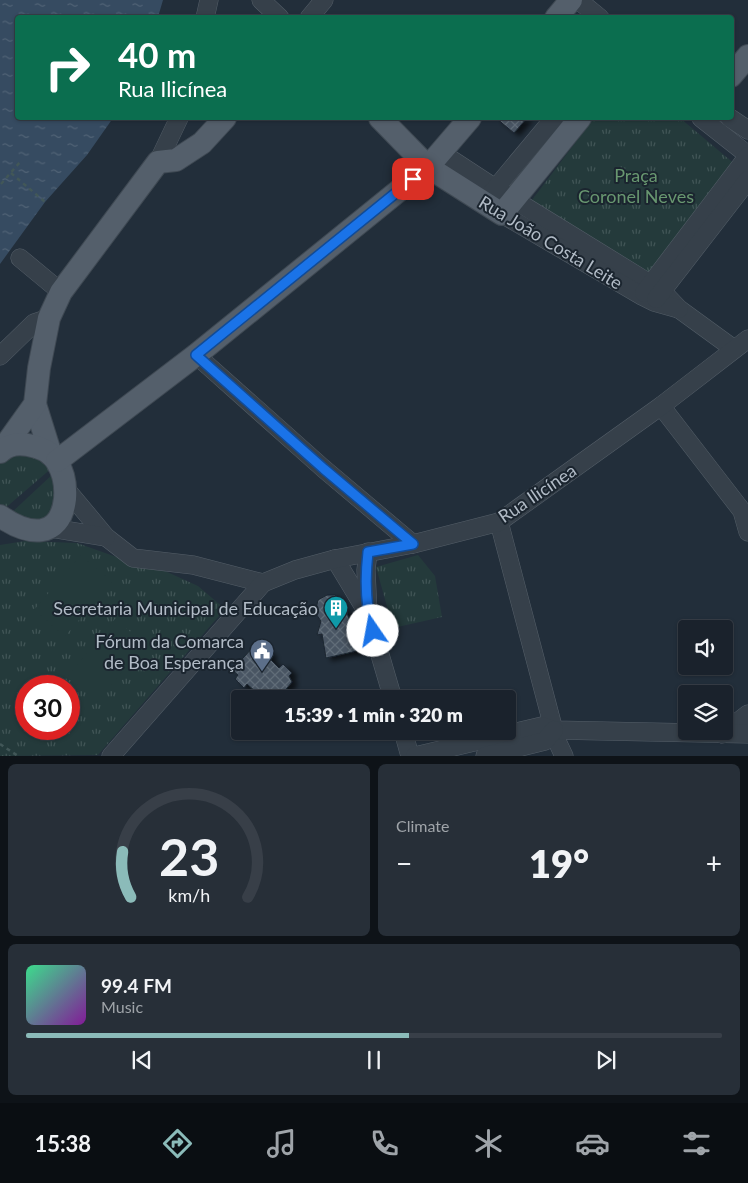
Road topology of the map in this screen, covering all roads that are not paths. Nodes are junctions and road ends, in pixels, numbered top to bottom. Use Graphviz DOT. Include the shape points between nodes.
graph roads {
  1 [pos="209,0"];
  2 [pos="261,0"];
  3 [pos="324,0"];
  4 [pos="569,9"];
  5 [pos="206,15"];
  6 [pos="277,15"];
  7 [pos="312,15"];
  8 [pos="590,15"];
  9 [pos="748,56"];
  10 [pos="734,72"];
  11 [pos="178,120"];
  12 [pos="218,120"];
  13 [pos="383,120"];
  14 [pos="468,120"];
  15 [pos="553,120"];
  16 [pos="578,120"];
  17 [pos="703,120"];
  18 [pos="733,120"];
  19 [pos="748,130"];
  20 [pos="748,156"];
  21 [pos="434,159"];
  22 [pos="158,162"];
  23 [pos="748,180"];
  24 [pos="499,201"];
  25 [pos="20,258"];
  26 [pos="61,292"];
  27 [pos="652,293"];
  28 [pos="49,318"];
  29 [pos="741,344"];
  30 [pos="196,355"];
  31 [pos="0,356"];
  32 [pos="35,404"];
  33 [pos="661,406"];
  34 [pos="1,451"];
  35 [pos="54,458"];
  36 [pos="66,489"];
  37 [pos="499,522"];
  38 [pos="5,523"];
  39 [pos="51,528"];
  40 [pos="748,532"];
  41 [pos="106,538"];
  42 [pos="413,544"];
  43 [pos="368,552"];
  44 [pos="334,559"];
  45 [pos="263,584"];
  46 [pos="368,614"];
  47 [pos="390,690"];
  48 [pos="748,714"];
  49 [pos="733,726"];
  50 [pos="554,730"];
  51 [pos="678,733"];
  52 [pos="733,734"];
  53 [pos="748,734"];
  54 [pos="406,740"];
  55 [pos="111,756"];
  56 [pos="410,756"];
  57 [pos="415,756"];
  58 [pos="485,756"];
  59 [pos="564,756"];
  1 -- 5 [label="street"];
  2 -- 6 [label="street"];
  3 -- 7 [label="street"];
  4 -- 8 [label="street"];
  9 -- 10 [label="main road"];
  11 -- 22 [label="street"];
  12 -- 22 [label="main road" via="202,143 176,160"];
  13 -- 21 [label="main road, Rua João Costa Leite"];
  14 -- 21 [label="main road"];
  15 -- 24 [label="street"];
  16 -- 24 [label="main road"];
  17 -- 20 [label="street"];
  18 -- 19 [label="street"];
  20 -- 27 [label="street"];
  21 -- 24 [label="main road, Rua João Costa Leite"];
  21 -- 30 [label="main road"];
  22 -- 26 [label="main road"];
  23 -- 27 [label="street"];
  24 -- 27 [label="street, Rua João Costa Leite"];
  25 -- 26 [label="street"];
  26 -- 28 [label="main road"];
  27 -- 29 [label="street, Rua João Costa Leite"];
  28 -- 31 [label="street" via="34,322"];
  28 -- 32 [label="main road"];
  29 -- 33 [label="street, Rua Ilicínea"];
  30 -- 35 [label="main road"];
  30 -- 42 [label="street"];
  32 -- 34 [label="main road"];
  32 -- 35 [label="main road"];
  33 -- 37 [label="street, Rua Ilicínea"];
  33 -- 40 [label="street" via="742,511"];
  34 -- 35 [label="main road" via="18,443 38,447"];
  35 -- 36 [label="main road"];
  36 -- 39 [label="main road" via="61,517"];
  36 -- 41 [label="street"];
  37 -- 42 [label="street, Rua Ilicínea"];
  37 -- 50 [label="street"];
  38 -- 39 [label="main road" via="24,529"];
  39 -- 41 [label="street"];
  41 -- 45 [label="street" via="133,558 193,565"];
  42 -- 43 [label="street, Rua Ilicínea"];
  43 -- 44 [label="street, Rua Ilicínea"];
  43 -- 46 [label="street"];
  44 -- 45 [label="street, Rua Ilicínea" via="295,570"];
  44 -- 46 [label="street"];
  45 -- 55 [label="street"];
  46 -- 47 [label="street"];
  48 -- 49 [label="street"];
  50 -- 51 [label="street"];
  50 -- 57 [label="street" via="542,726"];
  50 -- 58 [label="street" via="545,741"];
  50 -- 59 [label="street"];
  52 -- 53 [label="street"];
  54 -- 56 [label="street"];
}
